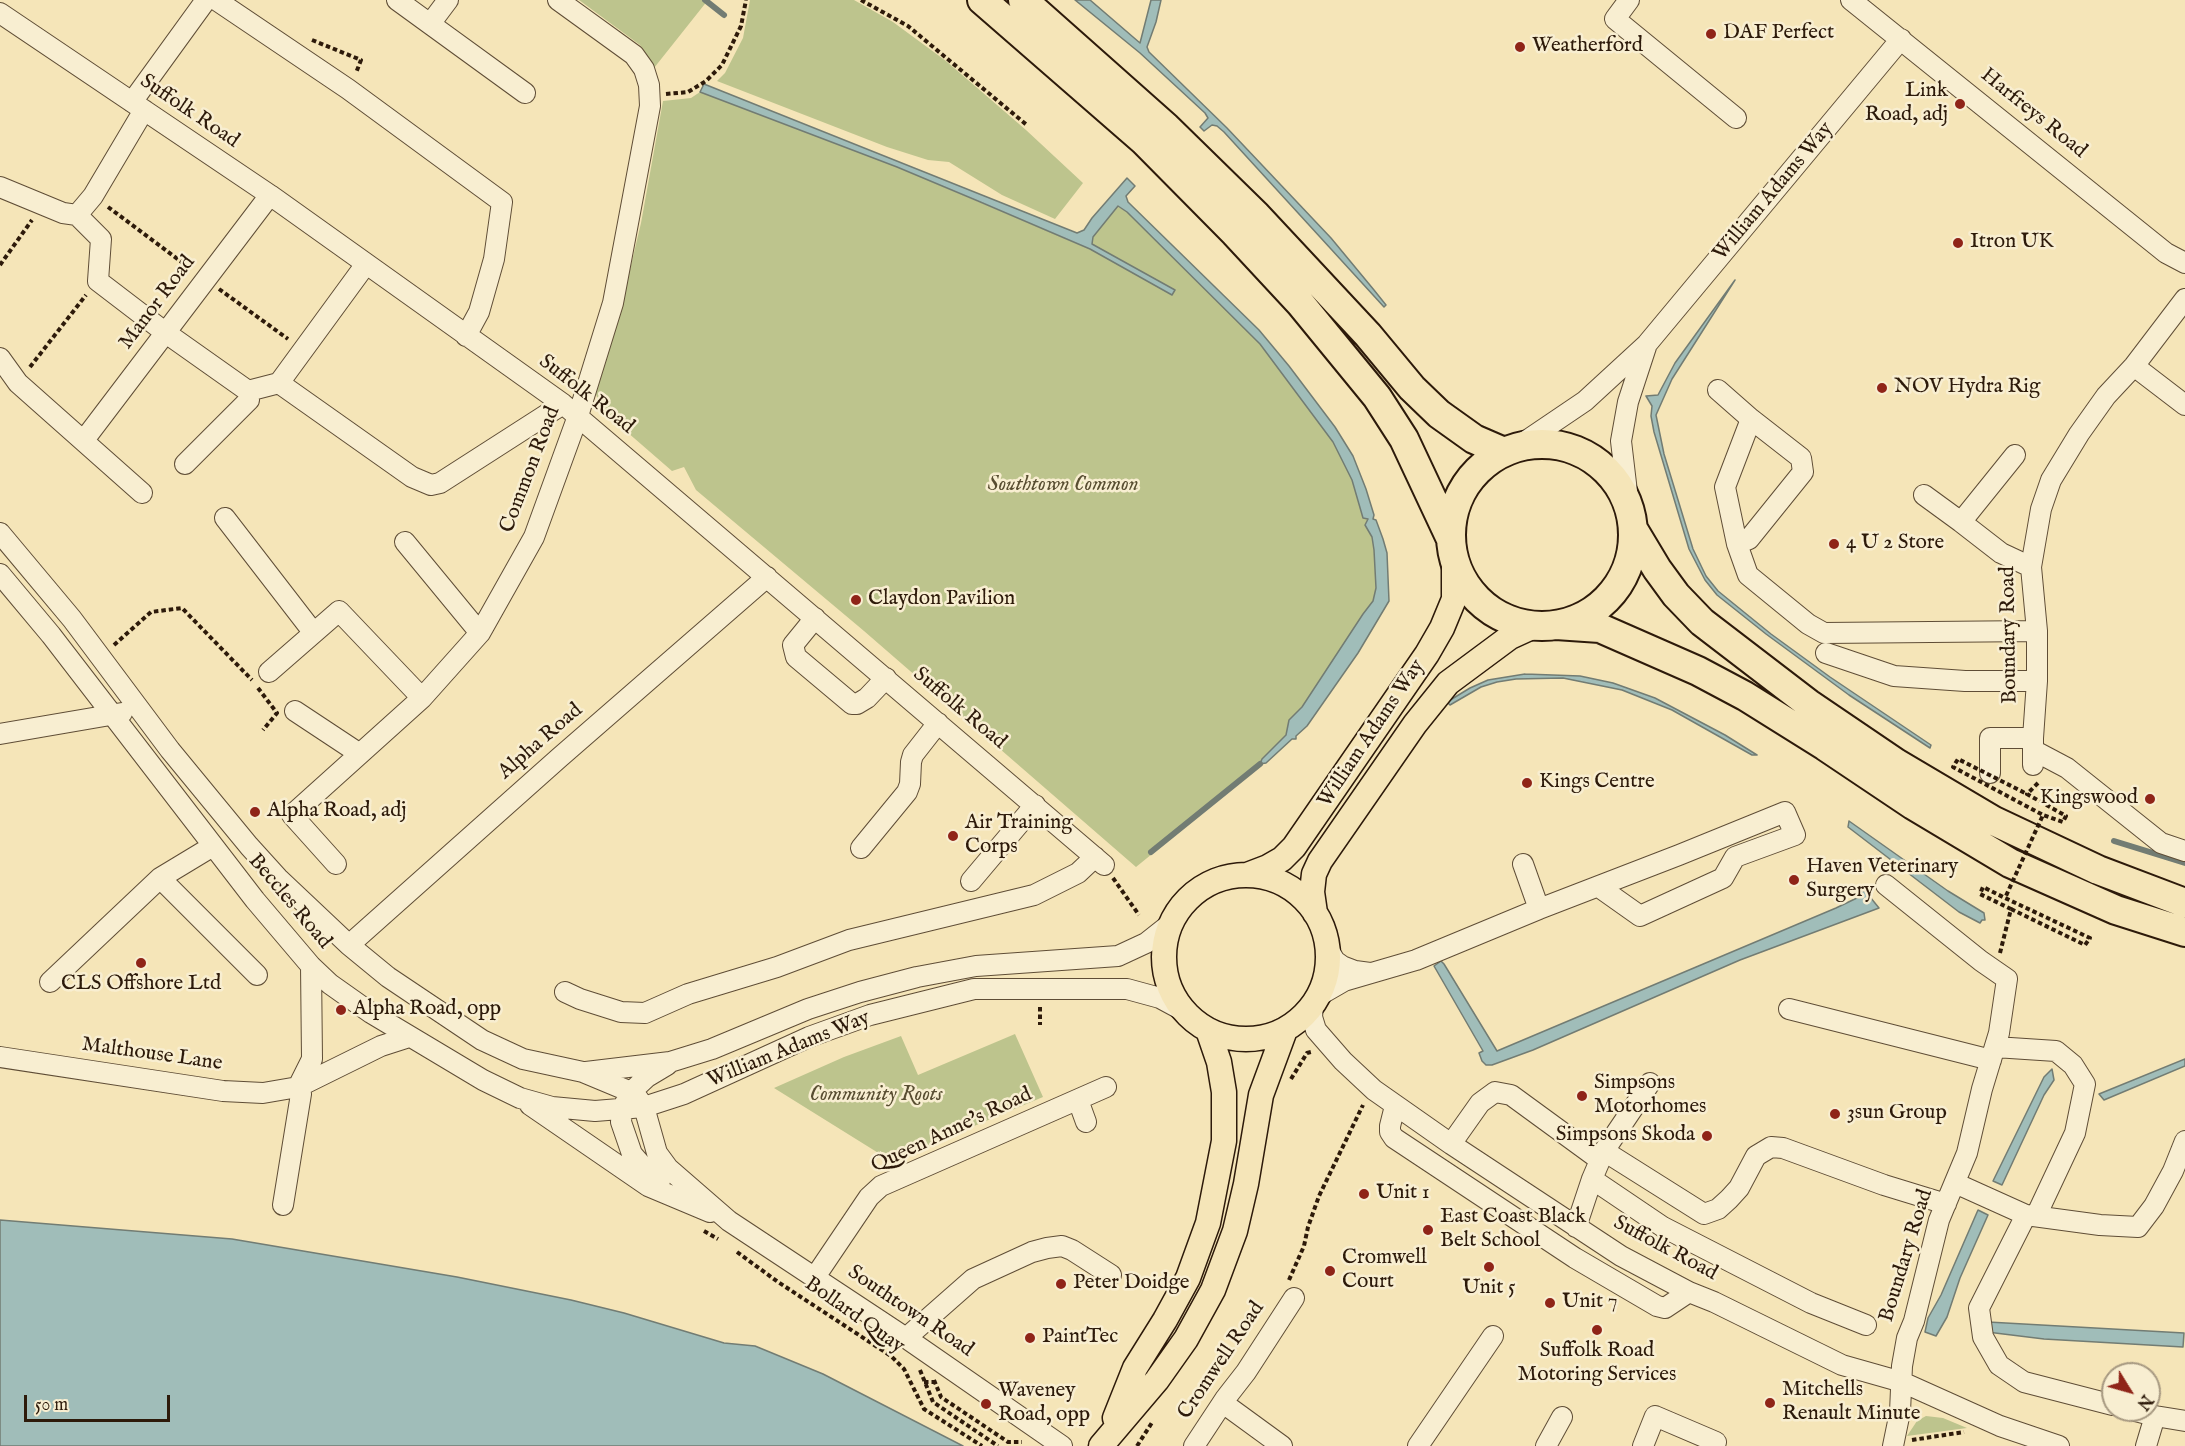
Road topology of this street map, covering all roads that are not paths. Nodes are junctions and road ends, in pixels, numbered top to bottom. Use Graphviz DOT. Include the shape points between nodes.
graph roads {
  1 [pos="206,0"];
  2 [pos="216,0"];
  3 [pos="397,0"];
  4 [pos="448,0"];
  5 [pos="558,0"];
  6 [pos="982,0"];
  7 [pos="1023,0"];
  8 [pos="1629,0"];
  9 [pos="1851,0"];
  10 [pos="6,9"];
  11 [pos="430,24"];
  12 [pos="1901,39"];
  13 [pos="525,93"];
  14 [pos="138,106"];
  15 [pos="1736,118"];
  16 [pos="0,187"];
  17 [pos="270,195"];
  18 [pos="77,215"];
  19 [pos="2185,263"];
  20 [pos="366,264"];
  21 [pos="2185,299"];
  22 [pos="166,333"];
  23 [pos="466,336"];
  24 [pos="1647,344"];
  25 [pos="0,358"];
  26 [pos="2134,366"];
  27 [pos="279,383"];
  28 [pos="1718,390"];
  29 [pos="248,392"];
  30 [pos="2185,405"];
  31 [pos="570,410"];
  32 [pos="1751,419"];
  33 [pos="84,440"];
  34 [pos="1511,449"];
  35 [pos="2014,455"];
  36 [pos="185,464"];
  37 [pos="142,493"];
  38 [pos="1924,495"];
  39 [pos="225,518"];
  40 [pos="1631,519"];
  41 [pos="1961,522"];
  42 [pos="0,533"];
  43 [pos="405,542"];
  44 [pos="1737,544"];
  45 [pos="1452,550"];
  46 [pos="2031,567"];
  47 [pos="0,574"];
  48 [pos="767,577"];
  49 [pos="815,618"];
  50 [pos="1545,626"];
  51 [pos="2037,631"];
  52 [pos="313,632"];
  53 [pos="480,633"];
  54 [pos="1826,653"];
  55 [pos="269,672"];
  56 [pos="885,678"];
  57 [pos="2037,681"];
  58 [pos="422,698"];
  59 [pos="139,709"];
  60 [pos="295,711"];
  61 [pos="112,716"];
  62 [pos="938,723"];
  63 [pos="0,734"];
  64 [pos="2033,751"];
  65 [pos="360,754"];
  66 [pos="1990,773"];
  67 [pos="1035,805"];
  68 [pos="1725,837"];
  69 [pos="213,846"];
  70 [pos="861,848"];
  71 [pos="2185,851"];
  72 [pos="1735,857"];
  73 [pos="336,864"];
  74 [pos="1523,864"];
  75 [pos="1245,875"];
  76 [pos="160,878"];
  77 [pos="971,881"];
  78 [pos="1886,885"];
  79 [pos="1594,888"];
  80 [pos="2185,903"];
  81 [pos="1539,909"];
  82 [pos="1315,913"];
  83 [pos="1170,924"];
  84 [pos="2185,932"];
  85 [pos="349,945"];
  86 [pos="1328,949"];
  87 [pos="311,966"];
  88 [pos="1373,974"];
  89 [pos="257,975"];
  90 [pos="50,982"];
  91 [pos="565,992"];
  92 [pos="1316,1000"];
  93 [pos="1789,1009"];
  94 [pos="1184,1011"];
  95 [pos="1208,1030"];
  96 [pos="1285,1030"];
  97 [pos="410,1036"];
  98 [pos="1993,1054"];
  99 [pos="0,1057"];
  100 [pos="670,1062"];
  101 [pos="583,1072"];
  102 [pos="1650,1083"];
  103 [pos="298,1087"];
  104 [pos="1106,1087"];
  105 [pos="520,1098"];
  106 [pos="1078,1100"];
  107 [pos="626,1101"];
  108 [pos="1395,1106"];
  109 [pos="644,1107"];
  110 [pos="1086,1122"];
  111 [pos="2185,1141"];
  112 [pos="1451,1144"];
  113 [pos="1603,1155"];
  114 [pos="1592,1179"];
  115 [pos="1955,1183"];
  116 [pos="1946,1204"];
  117 [pos="284,1205"];
  118 [pos="694,1205"];
  119 [pos="2031,1215"];
  120 [pos="729,1221"];
  121 [pos="1576,1227"];
  122 [pos="1111,1275"];
  123 [pos="815,1277"];
  124 [pos="1689,1292"];
  125 [pos="1290,1295"];
  126 [pos="1866,1325"];
  127 [pos="1493,1336"];
  128 [pos="906,1338"];
  129 [pos="1902,1382"];
  130 [pos="2101,1402"];
  131 [pos="1222,1403"];
  132 [pos="1562,1417"];
  133 [pos="2161,1417"];
  134 [pos="2185,1421"];
  135 [pos="2153,1422"];
  136 [pos="1104,1441"];
  137 [pos="1716,1442"];
  138 [pos="1893,1445"];
  139 [pos="1062,1446"];
  140 [pos="1194,1446"];
  141 [pos="1282,1446"];
  142 [pos="1418,1446"];
  143 [pos="1546,1446"];
  144 [pos="1643,1446"];
  145 [pos="2059,1446"];
  146 [pos="2146,1446"];
  1 -- 14 [label="street"];
  2 -- 23 [label="street" via="348,89 502,202 494,260 479,312"];
  3 -- 11 [label="street"];
  4 -- 11 [label="street"];
  5 -- 31 [label="street, Common Road" via="634,55 644,69 650,96 613,303"];
  6 -- 45 [label="highway" via="1143,141 1300,303 1377,397 1404,439"];
  7 -- 34 [label="highway" via="1166,127 1256,215 1439,414 1474,439"];
  8 -- 15 [label="street" via="1615,19"];
  9 -- 12 [label="street, Harfreys Road"];
  10 -- 14 [label="street, Suffolk Road"];
  11 -- 13 [label="street"];
  12 -- 19 [label="street, Harfreys Road" via="2166,253"];
  12 -- 24 [label="street, William Adams Way"];
  14 -- 17 [label="street, Suffolk Road"];
  14 -- 18 [label="street" via="93,196"];
  16 -- 18 [label="street"];
  17 -- 20 [label="street, Suffolk Road"];
  17 -- 22 [label="street, Manor Road"];
  18 -- 22 [label="street" via="101,239 98,281"];
  20 -- 23 [label="street, Suffolk Road"];
  20 -- 27 [label="street"];
  21 -- 26 [label="street, Boundary Road"];
  22 -- 29 [label="street"];
  22 -- 33 [label="street, Manor Road"];
  23 -- 31 [label="street, Suffolk Road"];
  24 -- 34 [label="street, William Adams Way" via="1585,401"];
  24 -- 40 [label="street, William Adams Way" via="1628,402 1622,441"];
  25 -- 33 [label="street" via="18,383"];
  26 -- 30 [label="street"];
  26 -- 46 [label="street, Boundary Road" via="2106,396 2051,480 2041,509"];
  27 -- 29 [label="street"];
  27 -- 31 [label="street" via="412,477 431,485"];
  28 -- 32 [label="street"];
  29 -- 36 [label="street" via="249,400"];
  31 -- 48 [label="street, Suffolk Road"];
  31 -- 53 [label="street, Common Road" via="534,537"];
  32 -- 44 [label="street" via="1725,487"];
  32 -- 44 [label="street" via="1801,458 1803,472 1749,539"];
  33 -- 37 [label="street"];
  34 -- 40 [label="highway" via="1541,444 1586,455 1620,487"];
  34 -- 45 [label="highway" via="1482,466 1464,486 1453,510"];
  35 -- 41 [label="street"];
  38 -- 41 [label="street"];
  39 -- 52 [label="street"];
  40 -- 50 [label="highway" via="1630,556 1620,581 1604,602 1582,617"];
  40 -- 80 [label="highway" via="1657,569 1676,595 1702,622 1809,704 1896,763 1994,821 2098,870"];
  41 -- 46 [label="street" via="2001,553"];
  42 -- 59 [label="street, Beccles Road" via="72,619"];
  43 -- 53 [label="street"];
  44 -- 51 [label="street" via="1748,575 1824,633"];
  45 -- 50 [label="highway" via="1466,587 1484,607 1508,620"];
  45 -- 75 [label="main road, William Adams Way" via="1454,599 1426,654 1294,847 1268,867"];
  46 -- 51 [label="street, Boundary Road"];
  47 -- 61 [label="street, Beccles Road"];
  48 -- 49 [label="street, Suffolk Road"];
  48 -- 85 [label="street, Alpha Road"];
  49 -- 56 [label="street, Suffolk Road"];
  49 -- 56 [label="street" via="793,645 796,657 852,704 867,698"];
  50 -- 82 [label="main road, William Adams Way" via="1510,637 1449,683 1415,724 1320,861 1312,892"];
  50 -- 84 [label="highway" via="1600,628 1698,671 1826,746 1913,805 2010,863 2116,910"];
  51 -- 57 [label="street, Boundary Road"];
  52 -- 55 [label="street"];
  52 -- 58 [label="street" via="339,611"];
  53 -- 58 [label="street, Common Road"];
  54 -- 57 [label="street" via="1894,676"];
  56 -- 62 [label="street, Suffolk Road"];
  57 -- 64 [label="street, Boundary Road"];
  58 -- 65 [label="street, Common Road"];
  59 -- 61 [label="street"];
  59 -- 85 [label="street, Beccles Road" via="249,846"];
  60 -- 65 [label="street"];
  61 -- 63 [label="street"];
  61 -- 69 [label="street, Beccles Road"];
  62 -- 67 [label="street, Suffolk Road"];
  62 -- 70 [label="street" via="913,755 907,792"];
  64 -- 66 [label="street" via="1990,738"];
  64 -- 71 [label="street" via="2067,768 2161,843"];
  65 -- 73 [label="street, Common Road" via="292,815"];
  67 -- 77 [label="street"];
  67 -- 91 [label="street, Suffolk Road" via="1100,861 1034,895 849,940 688,994 645,1013 621,1012"];
  68 -- 72 [label="street"];
  68 -- 72 [label="street" via="1785,812 1795,835"];
  68 -- 79 [label="street"];
  69 -- 76 [label="street"];
  69 -- 87 [label="street, Beccles Road"];
  72 -- 79 [label="street" via="1724,878 1640,916"];
  74 -- 81 [label="street"];
  75 -- 82 [label="main road" via="1272,879 1297,892"];
  75 -- 83 [label="main road" via="1221,879 1199,890 1180,906"];
  76 -- 89 [label="street"];
  76 -- 90 [label="street"];
  78 -- 98 [label="street, Boundary Road" via="2007,979"];
  79 -- 81 [label="street"];
  81 -- 88 [label="street"];
  82 -- 86 [label="main road"];
  83 -- 94 [label="main road" via="1165,970"];
  83 -- 100 [label="street, William Adams Way" via="1146,943 1118,956 976,966 917,977 808,1009"];
  85 -- 101 [label="street, Beccles Road" via="387,977 482,1040 523,1059"];
  86 -- 88 [label="street" via="1342,966"];
  86 -- 92 [label="main road" via="1325,981"];
  87 -- 97 [label="street, Beccles Road" via="352,1000"];
  87 -- 103 [label="street" via="312,1059"];
  88 -- 92 [label="street" via="1344,981"];
  92 -- 96 [label="main road"];
  92 -- 108 [label="street, Suffolk Road" via="1312,1017 1316,1030 1343,1061"];
  93 -- 98 [label="street"];
  94 -- 95 [label="main road"];
  94 -- 109 [label="street, William Adams Way" via="1160,998 1127,989 974,989 870,1015 809,1037 684,1094"];
  95 -- 96 [label="main road" via="1246,1039"];
  95 -- 136 [label="main road" via="1219,1062 1224,1141 1208,1223 1188,1278 1135,1368"];
  96 -- 136 [label="main road" via="1261,1095 1235,1231 1213,1290 1157,1380"];
  97 -- 103 [label="street, Malthouse Lane"];
  97 -- 105 [label="street, Beccles Road"];
  98 -- 115 [label="street, Boundary Road" via="1967,1154"];
  98 -- 119 [label="street" via="2056,1051 2073,1065 2085,1084 2075,1133"];
  99 -- 103 [label="street, Malthouse Lane" via="223,1090 263,1093"];
  100 -- 101 [label="street, William Adams Way"];
  100 -- 107 [label="street, William Adams Way" via="647,1077"];
  101 -- 107 [label="street, Southtown Road"];
  102 -- 113 [label="street"];
  103 -- 117 [label="street" via="301,1094"];
  104 -- 106 [label="street, Queen Anne's Road"];
  105 -- 107 [label="street, Beccles Road" via="572,1110 596,1111"];
  105 -- 118 [label="street, Southtown Road" via="648,1186"];
  106 -- 110 [label="street"];
  106 -- 123 [label="street, Queen Anne's Road" via="881,1186 869,1197"];
  107 -- 109 [label="street, Southtown Road" via="637,1097"];
  107 -- 118 [label="street" via="621,1122 632,1154 645,1169"];
  108 -- 112 [label="street, Suffolk Road"];
  108 -- 124 [label="street" via="1390,1126 1394,1138 1575,1258 1657,1306 1665,1308"];
  109 -- 120 [label="street, Southtown Road" via="657,1153 668,1168"];
  111 -- 119 [label="street" via="2163,1188 2138,1227"];
  112 -- 113 [label="street" via="1480,1103 1495,1092 1511,1095"];
  112 -- 121 [label="street, Suffolk Road"];
  113 -- 114 [label="street"];
  113 -- 116 [label="street" via="1704,1214 1729,1199 1756,1156 1771,1147"];
  114 -- 121 [label="street"];
  114 -- 126 [label="street" via="1663,1227 1811,1304"];
  115 -- 116 [label="street, Boundary Road"];
  115 -- 119 [label="street"];
  116 -- 129 [label="street, Boundary Road" via="1907,1338"];
  118 -- 120 [label="street, Southtown Road"];
  119 -- 130 [label="street" via="1979,1308 1983,1337 1999,1365 2024,1382"];
  120 -- 123 [label="street, Southtown Road"];
  121 -- 124 [label="street, Suffolk Road"];
  122 -- 128 [label="street" via="1072,1250 1062,1246 1047,1248 973,1279"];
  123 -- 128 [label="street, Southtown Road"];
  124 -- 129 [label="street, Suffolk Road" via="1842,1365"];
  125 -- 131 [label="street, Cromwell Road" via="1246,1372"];
  127 -- 142 [label="street"];
  128 -- 139 [label="street, Southtown Road" via="923,1358"];
  129 -- 138 [label="street, Boundary Road"];
  129 -- 145 [label="street, Suffolk Road" via="2000,1426"];
  131 -- 140 [label="street, Cromwell Road"];
  131 -- 141 [label="street"];
  132 -- 143 [label="street"];
  133 -- 134 [label="street"];
  135 -- 146 [label="street"];
  137 -- 144 [label="street" via="1655,1416"];
}
